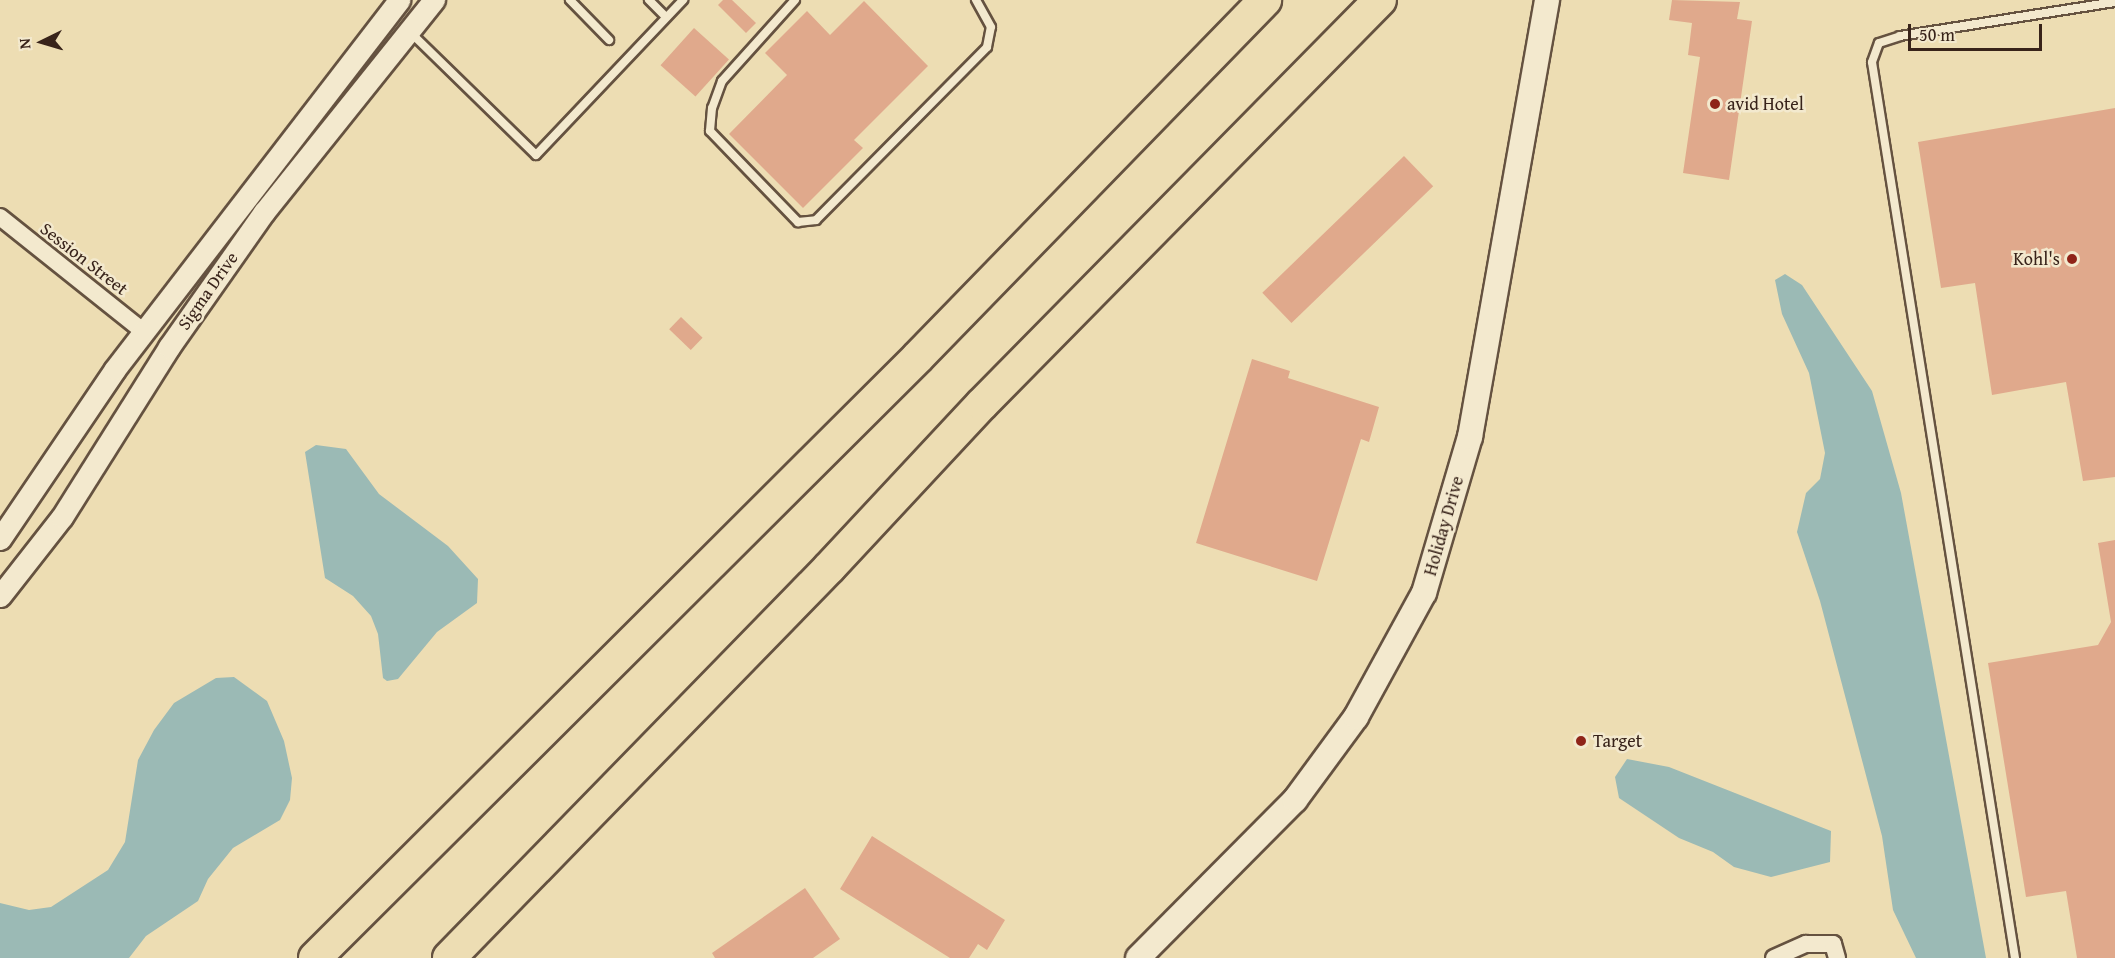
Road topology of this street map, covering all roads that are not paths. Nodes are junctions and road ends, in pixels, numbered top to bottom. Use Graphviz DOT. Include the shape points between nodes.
graph roads {
  1 [pos="399,0"];
  2 [pos="435,0"];
  3 [pos="649,0"];
  4 [pos="682,0"];
  5 [pos="795,0"];
  6 [pos="976,0"];
  7 [pos="1265,0"];
  8 [pos="1380,0"];
  9 [pos="1547,0"];
  10 [pos="574,1"];
  11 [pos="2115,2"];
  12 [pos="666,17"];
  13 [pos="410,31"];
  14 [pos="609,40"];
  15 [pos="0,218"];
  16 [pos="144,332"];
  17 [pos="169,347"];
  18 [pos="0,538"];
  19 [pos="0,596"];
  20 [pos="315,958"];
  21 [pos="449,958"];
  22 [pos="1138,958"];
  23 [pos="1774,958"];
  24 [pos="1837,958"];
  25 [pos="2015,958"];
  1 -- 16 [label="street, Sigma Drive"];
  2 -- 13 [label="street, Sigma Drive"];
  3 -- 12 [label="lane"];
  4 -- 12 [label="lane"];
  5 -- 6 [label="lane" via="722,81 712,108 710,131 798,222 816,220 987,47 991,27"];
  7 -- 20 [label="highway" via="918,357"];
  8 -- 21 [label="highway" via="982,404 829,568"];
  9 -- 22 [label="main road, Holiday Drive" via="1470,436 1424,593 1356,717 1295,800"];
  10 -- 14 [label="lane"];
  11 -- 25 [label="lane" via="1899,36 1879,44 1872,62"];
  12 -- 13 [label="lane" via="536,155"];
  13 -- 17 [label="street, Sigma Drive" via="264,212"];
  15 -- 16 [label="street, Session Street"];
  16 -- 17 [label="street"];
  16 -- 18 [label="street, Sigma Drive"];
  17 -- 19 [label="street, Sigma Drive" via="62,517"];
  23 -- 24 [label="street" via="1806,944 1833,944"];
}
